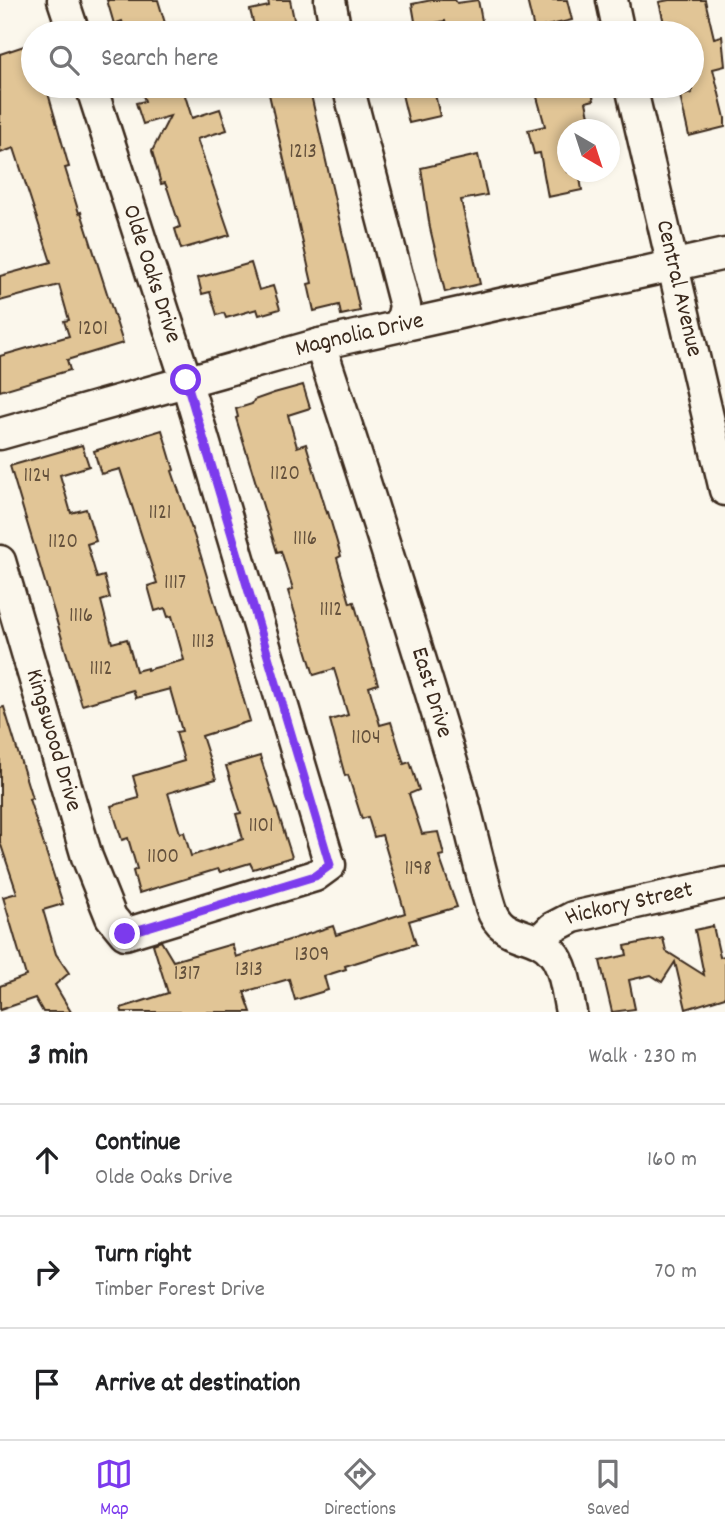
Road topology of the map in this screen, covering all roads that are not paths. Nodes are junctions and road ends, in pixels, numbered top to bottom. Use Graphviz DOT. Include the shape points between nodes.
graph roads {
  1 [pos="63,0"];
  2 [pos="330,0"];
  3 [pos="612,0"];
  4 [pos="70,21"];
  5 [pos="334,21"];
  6 [pos="616,21"];
  7 [pos="95,98"];
  8 [pos="351,98"];
  9 [pos="634,98"];
  10 [pos="725,254"];
  11 [pos="672,268"];
  12 [pos="401,324"];
  13 [pos="320,344"];
  14 [pos="186,380"];
  15 [pos="0,434"];
  16 [pos="725,491"];
  17 [pos="0,562"];
  18 [pos="725,883"];
  19 [pos="111,917"];
  20 [pos="539,941"];
  21 [pos="571,1012"];
  1 -- 4 [label="street"];
  2 -- 5 [label="street"];
  3 -- 6 [label="street"];
  7 -- 14 [label="street, Olde Oaks Drive"];
  8 -- 12 [label="street" via="405,306"];
  9 -- 11 [label="street, Central Avenue"];
  10 -- 11 [label="street, Magnolia Drive"];
  11 -- 12 [label="street, Magnolia Drive"];
  11 -- 16 [label="street, Central Avenue"];
  12 -- 13 [label="street, Magnolia Drive"];
  13 -- 14 [label="street, Magnolia Drive"];
  13 -- 20 [label="street, East Drive" via="387,547 493,913 510,932"];
  14 -- 15 [label="street, Magnolia Drive"];
  14 -- 19 [label="street, Olde Oaks Drive" via="330,865 315,876 125,934"];
  17 -- 19 [label="street, Kingswood Drive" via="87,857"];
  18 -- 20 [label="street, Hickory Street" via="573,917"];
  20 -- 21 [label="street" via="560,966"];
}
